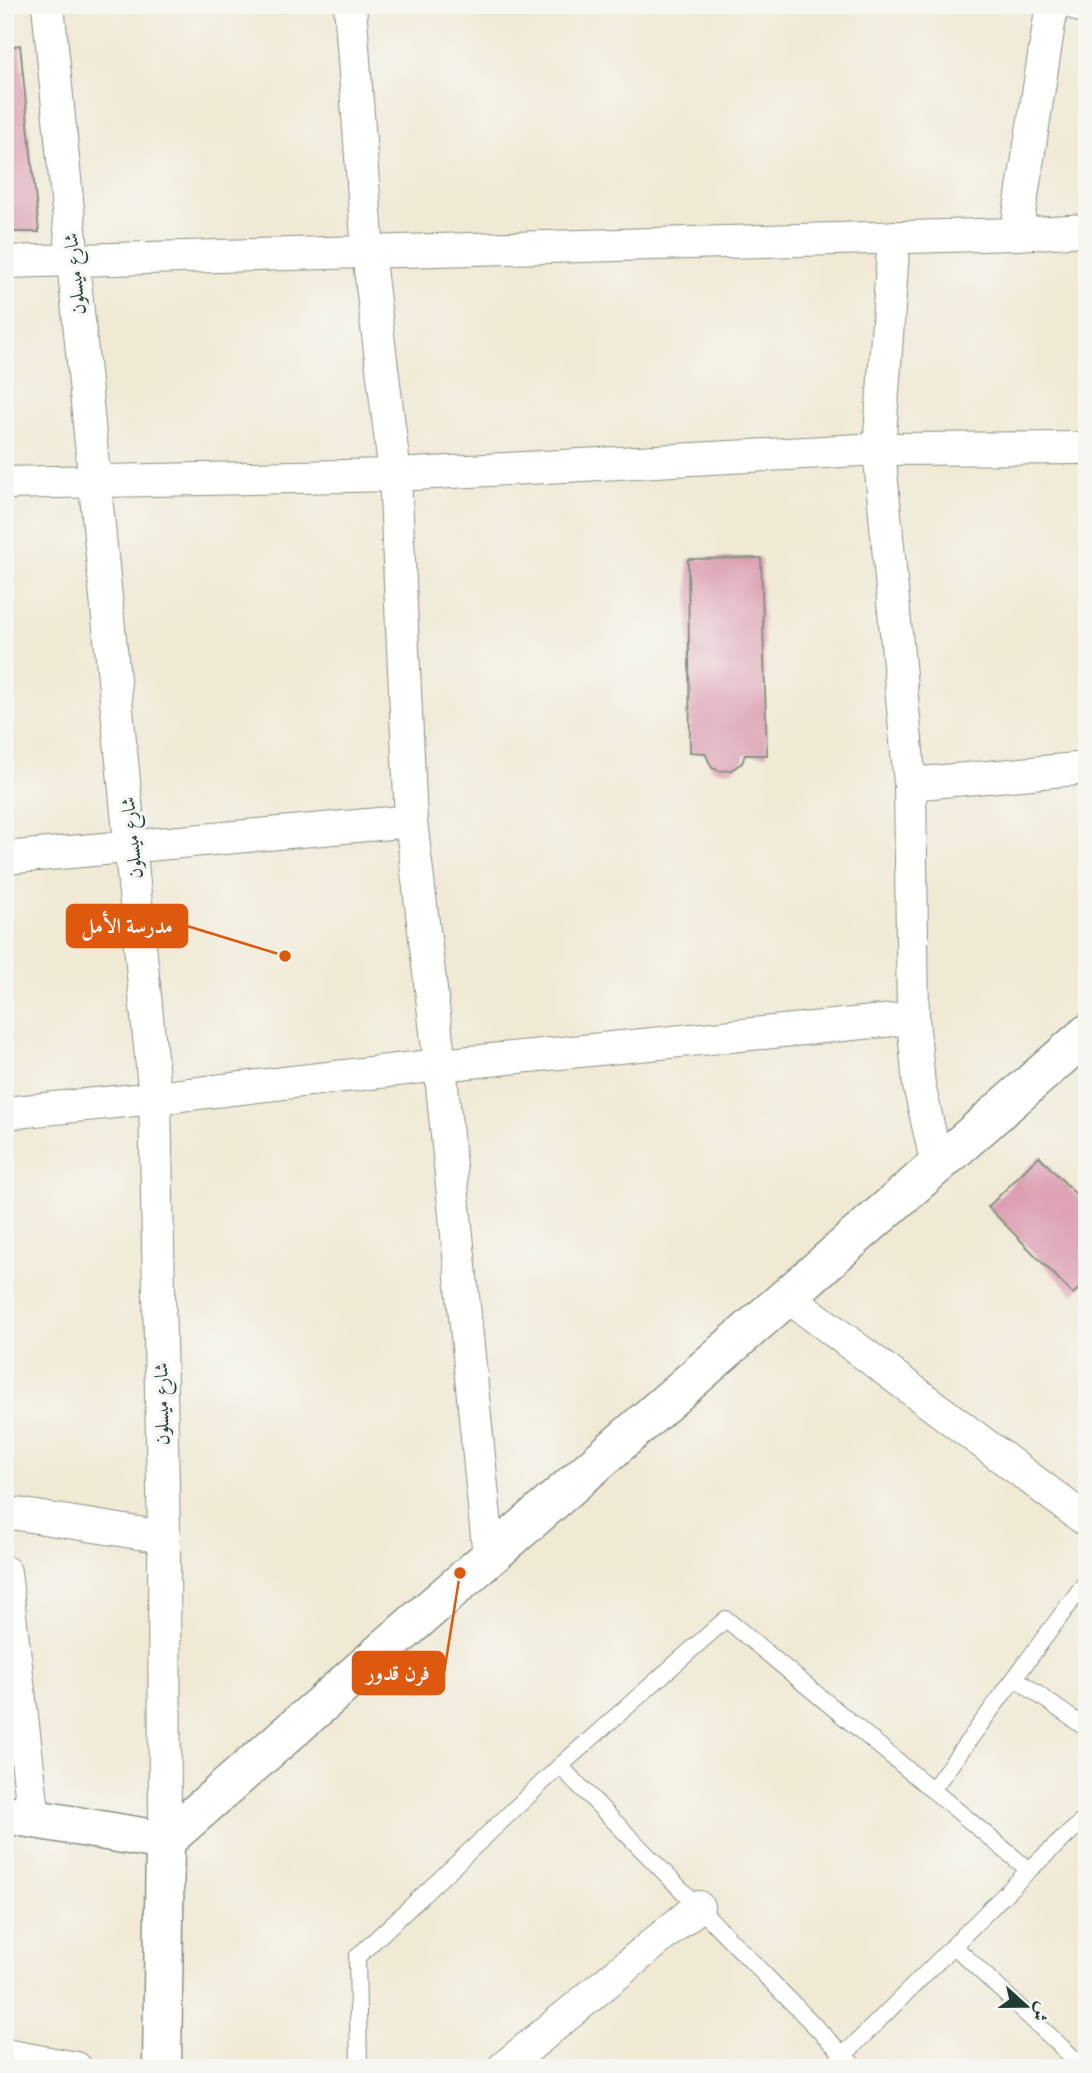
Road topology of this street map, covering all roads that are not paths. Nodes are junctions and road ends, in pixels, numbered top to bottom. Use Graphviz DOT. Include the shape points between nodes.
graph roads {
  1 [pos="48,5"];
  2 [pos="350,5"];
  3 [pos="1052,5"];
  4 [pos="1078,5"];
  5 [pos="1087,9"];
  6 [pos="1087,230"];
  7 [pos="1016,234"];
  8 [pos="894,237"];
  9 [pos="368,252"];
  10 [pos="72,261"];
  11 [pos="5,262"];
  12 [pos="1087,447"];
  13 [pos="879,449"];
  14 [pos="396,475"];
  15 [pos="94,480"];
  16 [pos="5,483"];
  17 [pos="1087,768"];
  18 [pos="910,783"];
  19 [pos="411,821"];
  20 [pos="132,847"];
  21 [pos="5,858"];
  22 [pos="914,1018"];
  23 [pos="1087,1034"];
  24 [pos="440,1065"];
  25 [pos="155,1098"];
  26 [pos="5,1113"];
  27 [pos="937,1165"];
  28 [pos="787,1296"];
  29 [pos="5,1512"];
  30 [pos="1087,1521"];
  31 [pos="164,1537"];
  32 [pos="489,1557"];
  33 [pos="5,1572"];
  34 [pos="1087,1580"];
  35 [pos="1015,1678"];
  36 [pos="1087,1729"];
  37 [pos="560,1766"];
  38 [pos="932,1790"];
  39 [pos="20,1816"];
  40 [pos="1087,1817"];
  41 [pos="165,1841"];
  42 [pos="1028,1871"];
  43 [pos="698,1907"];
  44 [pos="954,1946"];
  45 [pos="5,2055"];
  46 [pos="850,2062"];
  47 [pos="76,2068"];
  48 [pos="162,2068"];
  49 [pos="359,2068"];
  50 [pos="503,2068"];
  51 [pos="831,2068"];
  52 [pos="1084,2068"];
  1 -- 10 [label="street, شارع ميسلون"];
  2 -- 9 [label="street"];
  3 -- 7 [label="street"];
  4 -- 5 [label="street"];
  6 -- 7 [label="street"];
  7 -- 8 [label="street"];
  8 -- 9 [label="street"];
  8 -- 13 [label="street"];
  9 -- 10 [label="street"];
  9 -- 14 [label="street"];
  10 -- 11 [label="street"];
  10 -- 15 [label="street, شارع ميسلون"];
  12 -- 13 [label="street"];
  13 -- 14 [label="street"];
  13 -- 18 [label="street"];
  14 -- 15 [label="street"];
  14 -- 19 [label="street"];
  15 -- 16 [label="street"];
  15 -- 20 [label="street, شارع ميسلون"];
  17 -- 18 [label="street"];
  18 -- 22 [label="street"];
  19 -- 20 [label="street"];
  19 -- 24 [label="street"];
  20 -- 21 [label="street"];
  20 -- 25 [label="street, شارع ميسلون"];
  22 -- 24 [label="street"];
  22 -- 27 [label="street" via="919,1085"];
  23 -- 27 [label="street"];
  24 -- 25 [label="street"];
  24 -- 32 [label="street"];
  25 -- 26 [label="street"];
  25 -- 31 [label="street, شارع ميسلون"];
  27 -- 28 [label="street"];
  28 -- 30 [label="street"];
  28 -- 32 [label="street"];
  29 -- 31 [label="street"];
  31 -- 41 [label="street, شارع ميسلون"];
  32 -- 41 [label="street"];
  33 -- 39 [label="street"];
  34 -- 35 [label="lane"];
  35 -- 36 [label="lane"];
  35 -- 38 [label="lane"];
  37 -- 38 [label="lane" via="726,1619"];
  37 -- 43 [label="lane"];
  37 -- 49 [label="lane" via="356,1957"];
  38 -- 42 [label="lane"];
  39 -- 41 [label="street"];
  40 -- 42 [label="lane"];
  41 -- 48 [label="street"];
  42 -- 44 [label="lane"];
  43 -- 46 [label="lane"];
  43 -- 50 [label="street"];
  44 -- 46 [label="lane"];
  44 -- 52 [label="lane"];
  45 -- 47 [label="street"];
  46 -- 51 [label="lane"];
}
